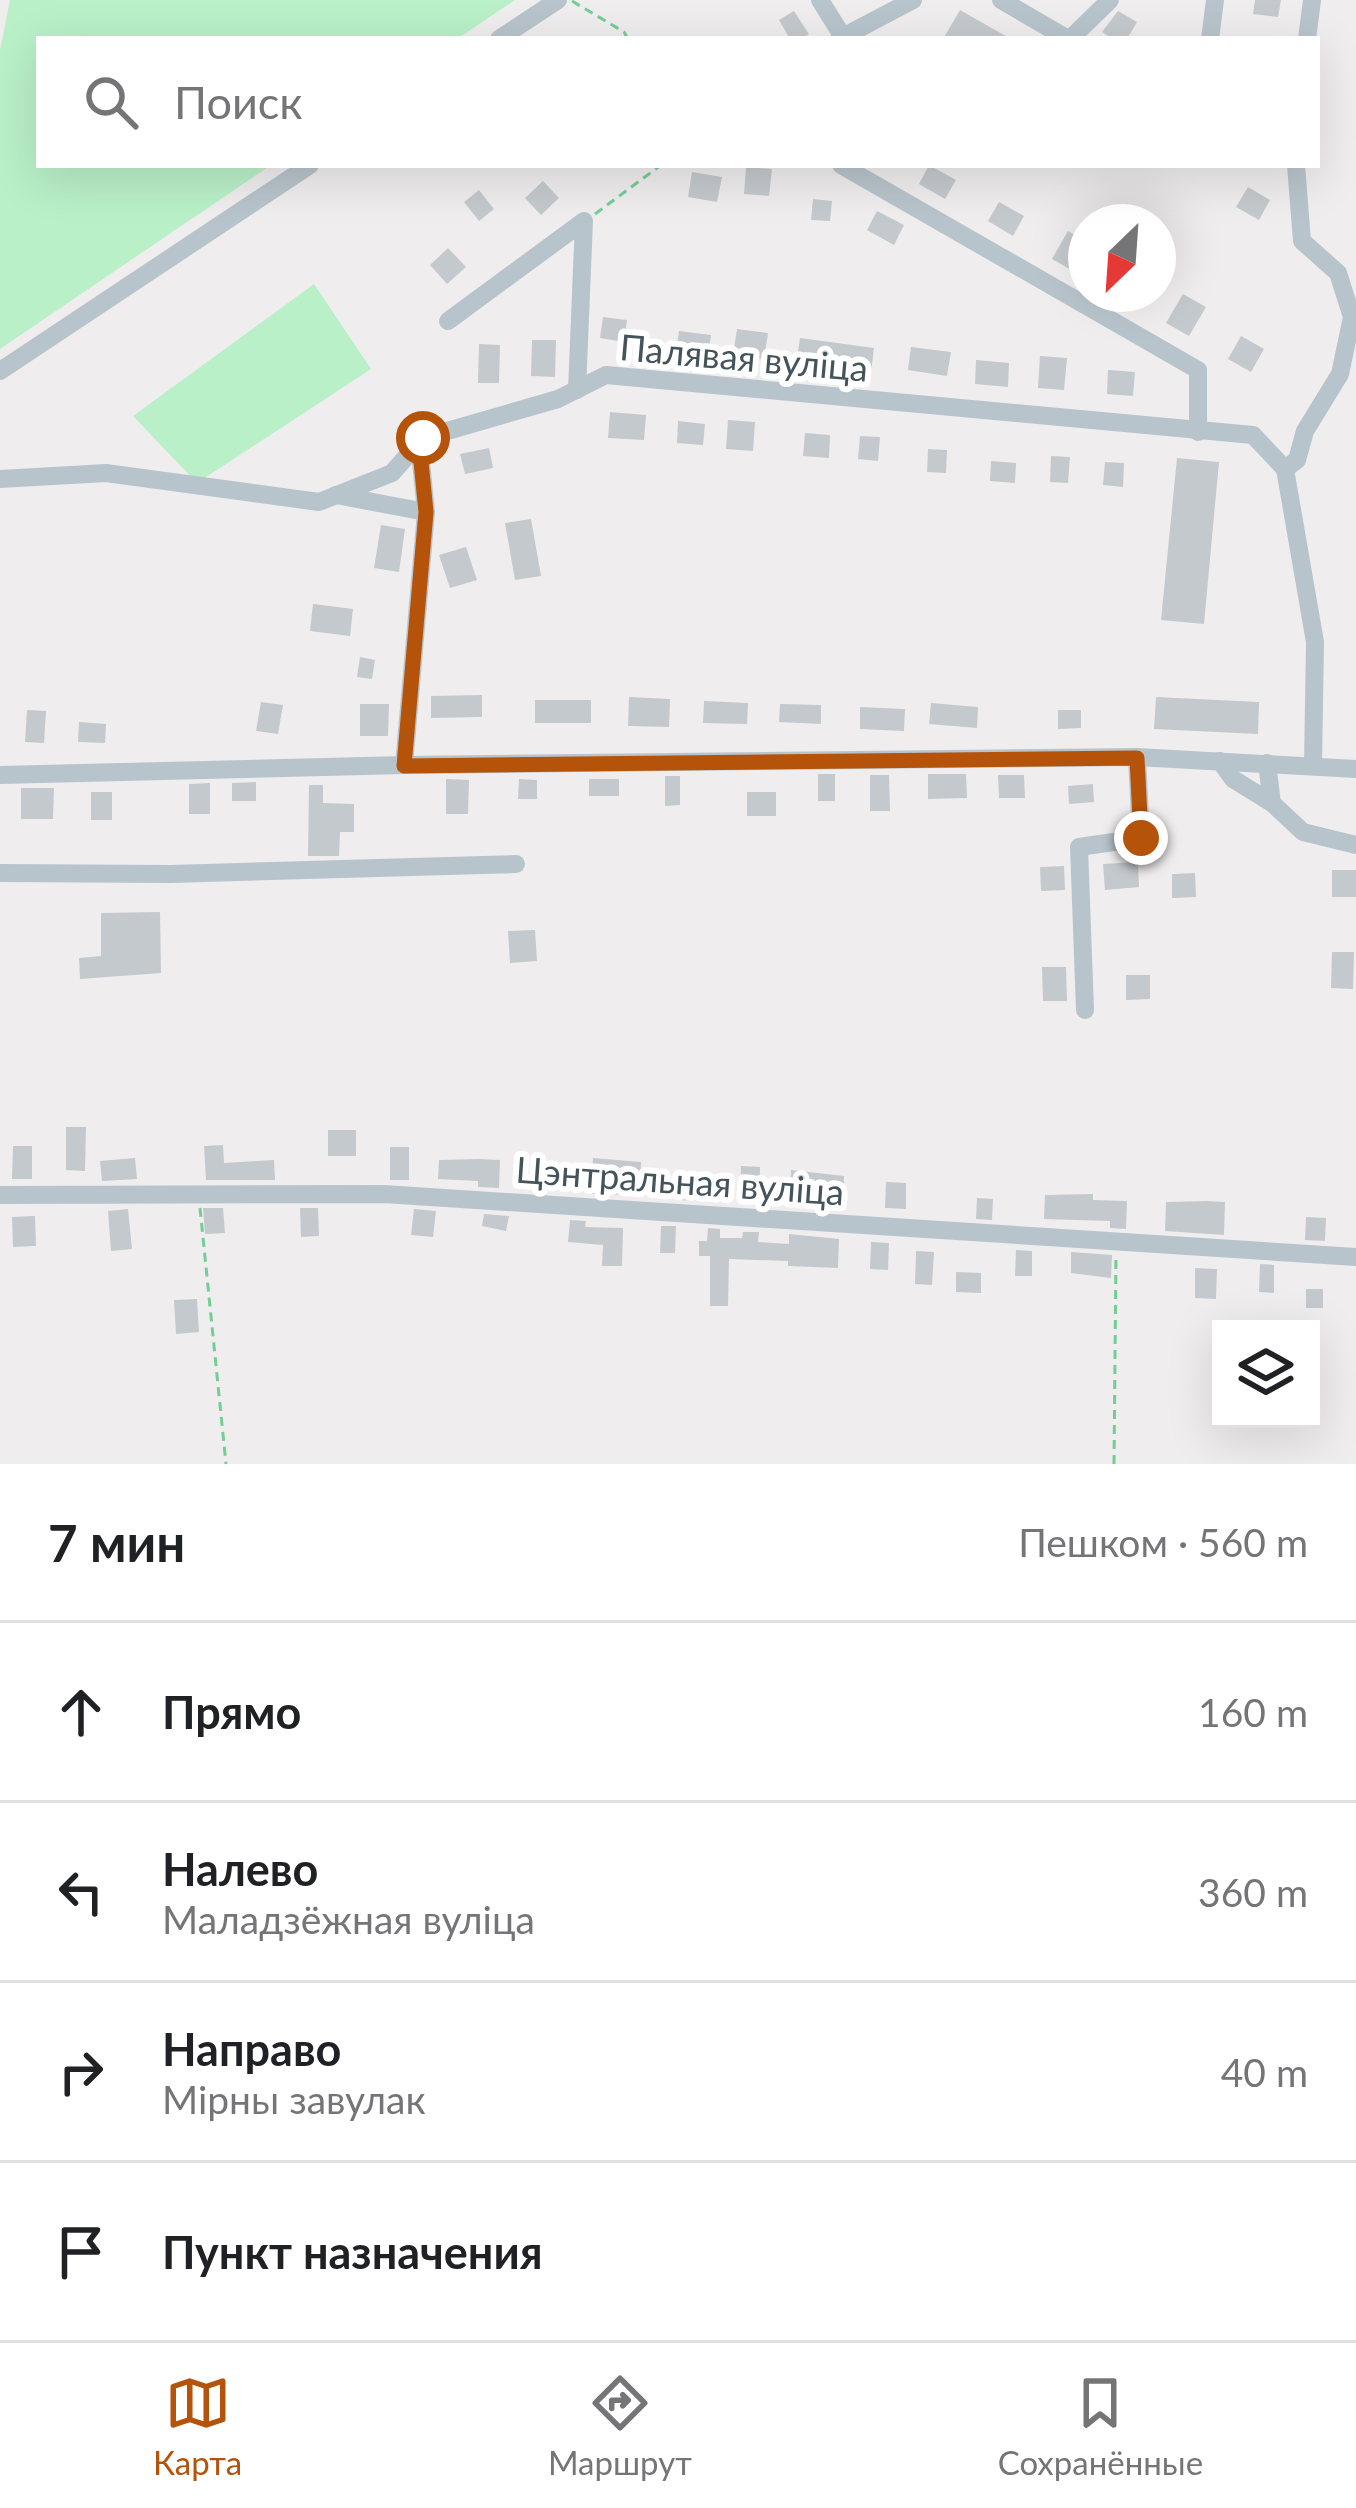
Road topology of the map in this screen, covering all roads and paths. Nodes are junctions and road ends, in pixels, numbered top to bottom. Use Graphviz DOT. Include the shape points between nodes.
graph roads {
  1 [pos="558,0"];
  2 [pos="571,0"];
  3 [pos="820,0"];
  4 [pos="914,0"];
  5 [pos="1000,0"];
  6 [pos="1110,0"];
  7 [pos="1215,0"];
  8 [pos="1312,0"];
  9 [pos="504,36"];
  10 [pos="626,36"];
  11 [pos="840,36"];
  12 [pos="845,36"];
  13 [pos="1064,36"];
  14 [pos="1072,36"];
  15 [pos="1210,36"];
  16 [pos="1307,36"];
  17 [pos="305,168"];
  18 [pos="657,168"];
  19 [pos="846,168"];
  20 [pos="1295,168"];
  21 [pos="584,221"];
  22 [pos="448,321"];
  23 [pos="0,371"];
  24 [pos="577,390"];
  25 [pos="1198,432"];
  26 [pos="419,442"];
  27 [pos="1285,469"];
  28 [pos="0,479"];
  29 [pos="336,495"];
  30 [pos="426,512"];
  31 [pos="1137,758"];
  32 [pos="1220,761"];
  33 [pos="1267,763"];
  34 [pos="404,766"];
  35 [pos="1312,766"];
  36 [pos="1356,769"];
  37 [pos="0,775"];
  38 [pos="1272,803"];
  39 [pos="1356,845"];
  40 [pos="516,864"];
  41 [pos="0,873"];
  42 [pos="1085,1010"];
  43 [pos="199,1194"];
  44 [pos="0,1195"];
  45 [pos="1117,1241"];
  46 [pos="1356,1256"];
  47 [pos="226,1464"];
  48 [pos="1114,1464"];
  1 -- 9 [label="street"];
  2 -- 10 [label="path"];
  3 -- 11 [label="street"];
  4 -- 12 [label="street"];
  5 -- 13 [label="street"];
  6 -- 14 [label="street"];
  7 -- 15 [label="street"];
  8 -- 16 [label="street"];
  17 -- 23 [label="street"];
  18 -- 21 [label="path"];
  19 -- 25 [label="street" via="1198,370"];
  20 -- 27 [label="street" via="1302,241 1338,274 1352,317 1340,374 1305,431 1298,460"];
  21 -- 22 [label="street"];
  21 -- 24 [label="street"];
  24 -- 25 [label="street, Палявая вуліца" via="606,375"];
  24 -- 26 [label="street, Палявая вуліца"];
  25 -- 27 [label="street, Палявая вуліца" via="1253,435"];
  26 -- 29 [label="street, Палявая вуліца" via="392,473"];
  26 -- 30 [label="street"];
  27 -- 35 [label="street" via="1315,642"];
  28 -- 29 [label="street, Палявая вуліца" via="106,473 319,502"];
  29 -- 30 [label="street"];
  30 -- 34 [label="street"];
  31 -- 32 [label="street"];
  31 -- 34 [label="street"];
  31 -- 42 [label="street" via="1141,838 1079,847"];
  32 -- 33 [label="street"];
  32 -- 38 [label="street"];
  33 -- 35 [label="street"];
  33 -- 38 [label="street"];
  34 -- 37 [label="street"];
  35 -- 36 [label="street"];
  38 -- 39 [label="street" via="1303,832"];
  40 -- 41 [label="street"];
  43 -- 44 [label="street, Цэнтральная вуліца"];
  43 -- 45 [label="street, Цэнтральная вуліца" via="384,1194"];
  43 -- 47 [label="path"];
  45 -- 46 [label="street, Цэнтральная вуліца"];
  45 -- 48 [label="path"];
}
